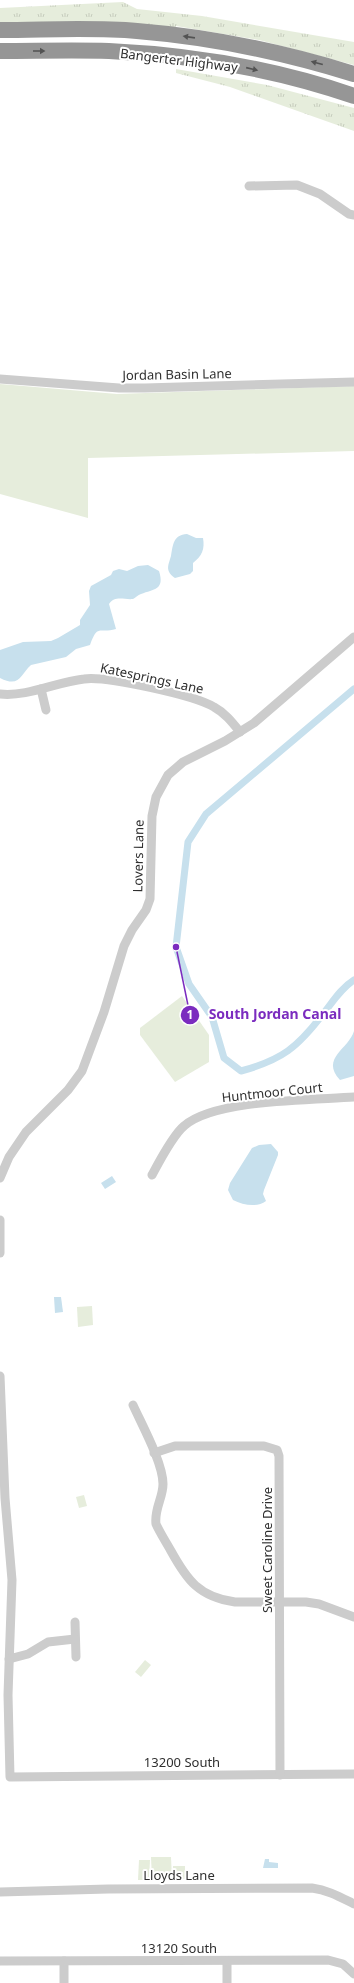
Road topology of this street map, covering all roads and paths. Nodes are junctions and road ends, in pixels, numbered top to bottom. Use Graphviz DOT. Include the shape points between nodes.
graph roads {
  1 [pos="0,30"];
  2 [pos="0,51"];
  3 [pos="354,74"];
  4 [pos="354,96"];
  5 [pos="250,186"];
  6 [pos="354,215"];
  7 [pos="0,379"];
  8 [pos="354,382"];
  9 [pos="354,637"];
  10 [pos="41,689"];
  11 [pos="0,694"];
  12 [pos="46,710"];
  13 [pos="240,732"];
  14 [pos="354,1097"];
  15 [pos="152,1175"];
  16 [pos="0,1178"];
  17 [pos="0,1220"];
  18 [pos="0,1253"];
  19 [pos="0,1376"];
  20 [pos="133,1405"];
  21 [pos="154,1453"];
  22 [pos="280,1602"];
  23 [pos="354,1617"];
  24 [pos="75,1622"];
  25 [pos="75,1639"];
  26 [pos="76,1657"];
  27 [pos="9,1659"];
  28 [pos="4,1695"];
  29 [pos="280,1774"];
  30 [pos="354,1774"];
  31 [pos="0,1892"];
  32 [pos="354,1904"];
  33 [pos="0,1961"];
  34 [pos="64,1961"];
  35 [pos="227,1961"];
  36 [pos="354,1973"];
  37 [pos="64,1983"];
  38 [pos="227,1983"];
  3 -- 1 [label="highway, Bangerter Highway, one-way" via="283,53 177,35 135,30"];
  2 -- 4 [label="highway, Bangerter Highway, one-way" via="109,51 159,55 228,64"];
  5 -- 6 [label="street" via="297,185 320,194"];
  7 -- 8 [label="street, Jordan Basin Lane" via="139,388"];
  9 -- 13 [label="street, Lovers Lane" via="254,723"];
  10 -- 11 [label="street, Katesprings Lane" via="21,694"];
  10 -- 12 [label="street"];
  10 -- 13 [label="street, Katesprings Lane" via="82,679 114,680 207,703 224,713"];
  13 -- 16 [label="street, Lovers Lane" via="183,762 173,769 164,781 156,797 152,816 150,899 124,946 104,1012 82,1071 68,1090 26,1132 9,1157"];
  14 -- 15 [label="street, Huntmoor Court" via="276,1102 215,1111 196,1118 182,1127"];
  17 -- 18 [label="street"];
  19 -- 27 [label="street" via="4,1498 12,1580"];
  20 -- 21 [label="street"];
  21 -- 22 [label="street" via="163,1483 155,1513 156,1524 189,1581 223,1601"];
  21 -- 22 [label="street, Sweet Caroline Drive" via="175,1446 264,1446 277,1450 280,1463"];
  22 -- 23 [label="street" via="319,1604"];
  22 -- 29 [label="street, Sweet Caroline Drive"];
  24 -- 25 [label="street"];
  25 -- 26 [label="street"];
  25 -- 27 [label="street" via="48,1642 28,1654"];
  27 -- 28 [label="street"];
  28 -- 29 [label="street, 13200 South" via="10,1777"];
  29 -- 30 [label="street, 13200 South"];
  31 -- 32 [label="street, Lloyds Lane" via="312,1888 323,1889"];
  33 -- 34 [label="street, 13120 South"];
  34 -- 35 [label="street, 13120 South"];
  34 -- 37 [label="street"];
  35 -- 36 [label="street, 13120 South" via="328,1960 343,1964"];
  35 -- 38 [label="street"];
}
